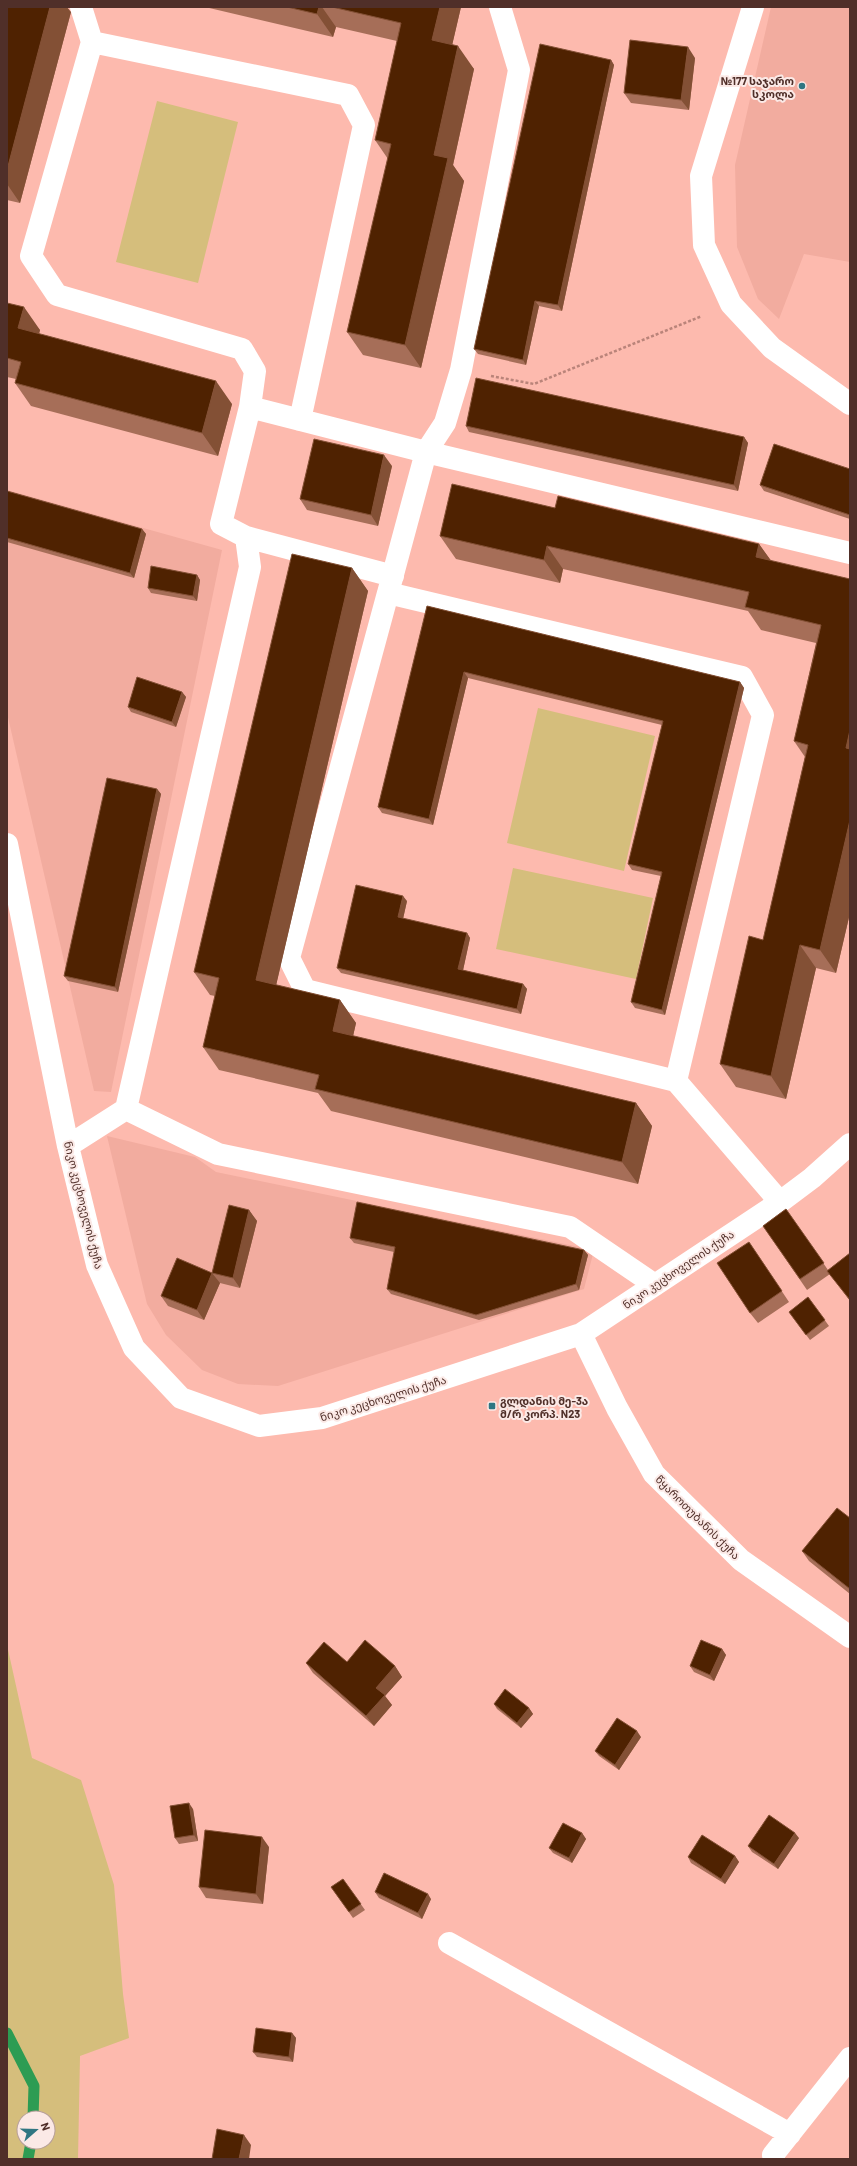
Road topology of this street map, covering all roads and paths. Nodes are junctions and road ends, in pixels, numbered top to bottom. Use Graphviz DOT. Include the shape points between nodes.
graph roads {
  1 [pos="81,7"];
  2 [pos="500,7"];
  3 [pos="753,7"];
  4 [pos="92,42"];
  5 [pos="731,304"];
  6 [pos="461,370"];
  7 [pos="850,404"];
  8 [pos="250,407"];
  9 [pos="300,420"];
  10 [pos="426,452"];
  11 [pos="246,537"];
  12 [pos="850,553"];
  13 [pos="391,585"];
  14 [pos="7,844"];
  15 [pos="676,1081"];
  16 [pos="126,1109"];
  17 [pos="850,1144"];
  18 [pos="68,1146"];
  19 [pos="780,1202"];
  20 [pos="655,1285"];
  21 [pos="581,1334"];
  22 [pos="850,1637"];
  23 [pos="449,1944"];
  24 [pos="850,2058"];
  25 [pos="790,2134"];
  26 [pos="770,2158"];
  1 -- 4 [label="street"];
  2 -- 6 [label="street" via="519,70"];
  3 -- 5 [label="street" via="701,176 704,245"];
  4 -- 8 [label="street" via="31,256 57,295 242,349 255,371"];
  4 -- 9 [label="street" via="348,95 364,125"];
  5 -- 6 [label="path" via="534,384"];
  5 -- 7 [label="street" via="772,348"];
  6 -- 10 [label="street" via="445,423"];
  8 -- 9 [label="street"];
  8 -- 11 [label="street" via="221,524"];
  9 -- 10 [label="street"];
  10 -- 12 [label="street"];
  10 -- 13 [label="street"];
  11 -- 13 [label="street"];
  11 -- 16 [label="street" via="250,567"];
  13 -- 15 [label="street" via="742,677 763,715"];
  13 -- 15 [label="street" via="289,958 305,990"];
  14 -- 18 [label="street, ნიკო კეცხოველის ქუჩა"];
  15 -- 19 [label="street"];
  16 -- 18 [label="street"];
  16 -- 20 [label="street" via="218,1154 570,1227"];
  17 -- 19 [label="street, ნიკო კეცხოველის ქუჩა"];
  18 -- 21 [label="street, ნიკო კეცხოველის ქუჩა" via="97,1265 103,1279 134,1348 181,1398 259,1426 322,1418"];
  19 -- 20 [label="street, ნიკო კეცხოველის ქუჩა"];
  20 -- 21 [label="street, ნიკო კეცხოველის ქუჩა"];
  21 -- 22 [label="street, წყაროთუბანის ქუჩა" via="617,1408 654,1474 741,1560"];
  23 -- 25 [label="street"];
  24 -- 25 [label="street"];
  25 -- 26 [label="street"];
}
